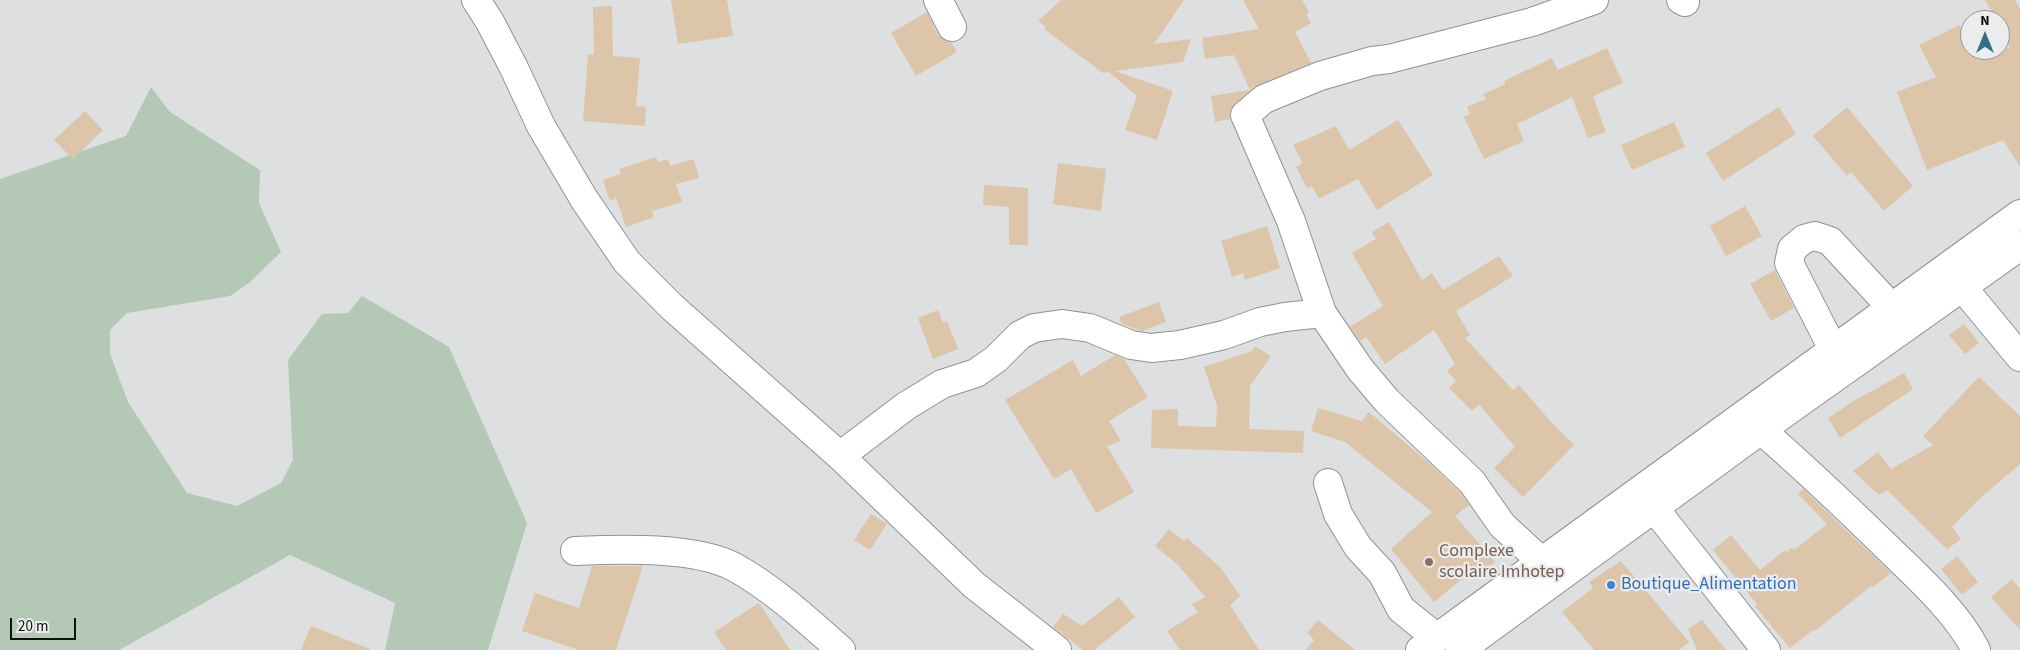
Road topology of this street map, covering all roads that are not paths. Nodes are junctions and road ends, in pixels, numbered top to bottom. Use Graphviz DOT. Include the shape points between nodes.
graph roads {
  1 [pos="476,0"];
  2 [pos="938,0"];
  3 [pos="1594,0"];
  4 [pos="952,27"];
  5 [pos="2020,214"];
  6 [pos="2020,246"];
  7 [pos="1963,288"];
  8 [pos="1891,308"];
  9 [pos="1322,313"];
  10 [pos="1833,349"];
  11 [pos="2020,357"];
  12 [pos="1761,430"];
  13 [pos="840,456"];
  14 [pos="1328,483"];
  15 [pos="1654,508"];
  16 [pos="574,551"];
  17 [pos="1541,561"];
  18 [pos="1439,646"];
  19 [pos="841,650"];
  20 [pos="1057,650"];
  21 [pos="1766,650"];
  22 [pos="1976,650"];
  1 -- 13 [label="street" via="514,68 541,126 584,199 627,262 672,307"];
  2 -- 4 [label="street"];
  3 -- 9 [label="street" via="1532,22 1320,76 1264,99 1244,115 1291,221"];
  5 -- 8 [label="street"];
  6 -- 7 [label="street"];
  7 -- 11 [label="street"];
  7 -- 12 [label="street"];
  8 -- 10 [label="street"];
  8 -- 10 [label="street" via="1830,241 1815,236 1804,239 1792,249 1789,263"];
  9 -- 13 [label="street" via="1260,322 1189,344 1151,348 1131,346 1090,328 1062,324 1034,328 1020,335 976,373 942,384 906,406"];
  9 -- 17 [label="street" via="1360,369 1388,401 1472,482 1502,525"];
  10 -- 17 [label="street"];
  12 -- 15 [label="street"];
  12 -- 22 [label="street" via="1814,476 1920,579"];
  13 -- 20 [label="street" via="974,585"];
  14 -- 18 [label="street" via="1338,514 1358,547 1382,573 1401,609"];
  15 -- 18 [label="street"];
  15 -- 21 [label="street"];
  16 -- 19 [label="street" via="671,552 709,558 735,567 780,598"];
  17 -- 18 [label="street"];
}
